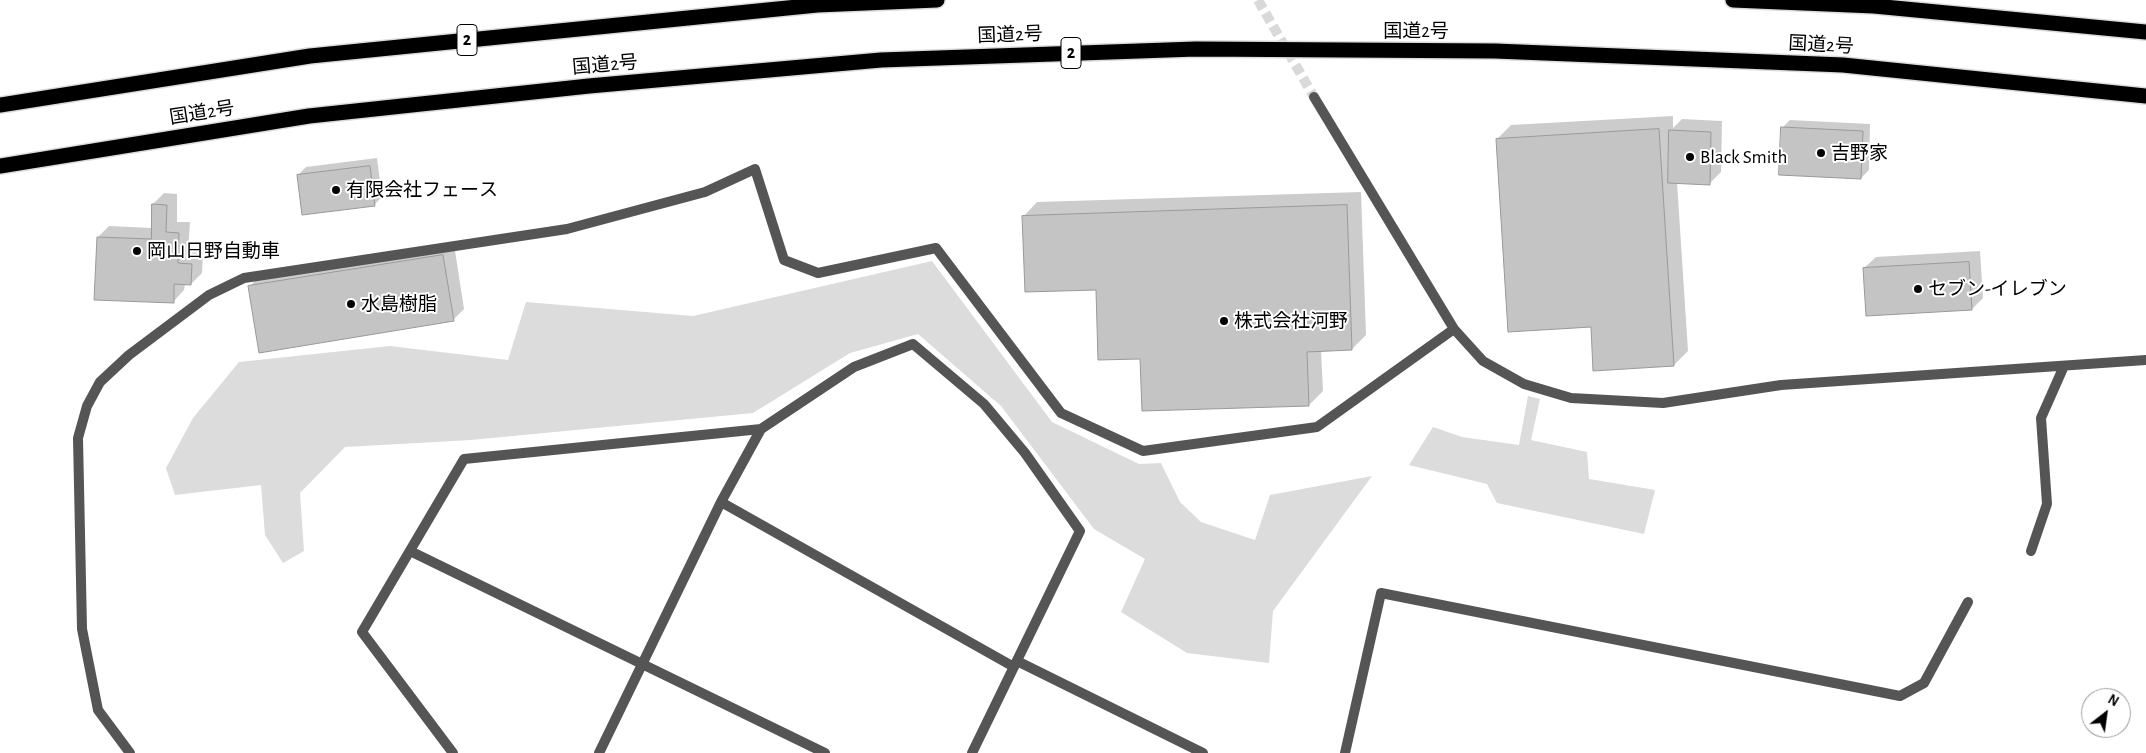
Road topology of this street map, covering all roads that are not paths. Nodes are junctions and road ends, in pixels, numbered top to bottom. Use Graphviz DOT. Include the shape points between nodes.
graph roads {
  1 [pos="937,0"];
  2 [pos="1733,0"];
  3 [pos="2146,32"];
  4 [pos="2146,96"];
  5 [pos="1314,97"];
  6 [pos="0,105"];
  7 [pos="0,166"];
  8 [pos="1454,329"];
  9 [pos="2146,360"];
  10 [pos="2064,366"];
  11 [pos="761,429"];
  12 [pos="721,502"];
  13 [pos="2031,550"];
  14 [pos="410,551"];
  15 [pos="1968,602"];
  16 [pos="1016,664"];
  17 [pos="642,665"];
  18 [pos="130,753"];
  19 [pos="454,753"];
  20 [pos="599,753"];
  21 [pos="825,753"];
  22 [pos="972,753"];
  23 [pos="1202,753"];
  24 [pos="1345,753"];
  1 -- 6 [label="highway, 国道2号 / 2" via="817,6 310,56"];
  2 -- 3 [label="highway" via="1874,6"];
  4 -- 7 [label="highway, 国道2号 / 2" via="1843,65 1495,51 1176,50 881,60 589,86 310,116"];
  5 -- 8 [label="street"];
  8 -- 10 [label="street" via="1483,361 1524,384 1571,398 1662,403 1781,385"];
  8 -- 18 [label="street" via="1317,427 1143,451 1061,413 936,248 818,273 784,260 755,169 705,192 567,229 244,278 209,295 129,355 100,382 87,406 78,438 82,629 98,710"];
  9 -- 10 [label="street"];
  10 -- 13 [label="street" via="2041,418 2047,504"];
  11 -- 12 [label="street"];
  11 -- 14 [label="street" via="464,459"];
  11 -- 16 [label="street" via="854,367 913,344 984,404 1025,453 1080,531"];
  12 -- 16 [label="street"];
  12 -- 17 [label="street"];
  14 -- 17 [label="street"];
  14 -- 19 [label="street" via="362,632"];
  15 -- 24 [label="street" via="1924,683 1900,696 1381,594"];
  16 -- 22 [label="street"];
  16 -- 23 [label="street"];
  17 -- 20 [label="street"];
  17 -- 21 [label="street"];
}
